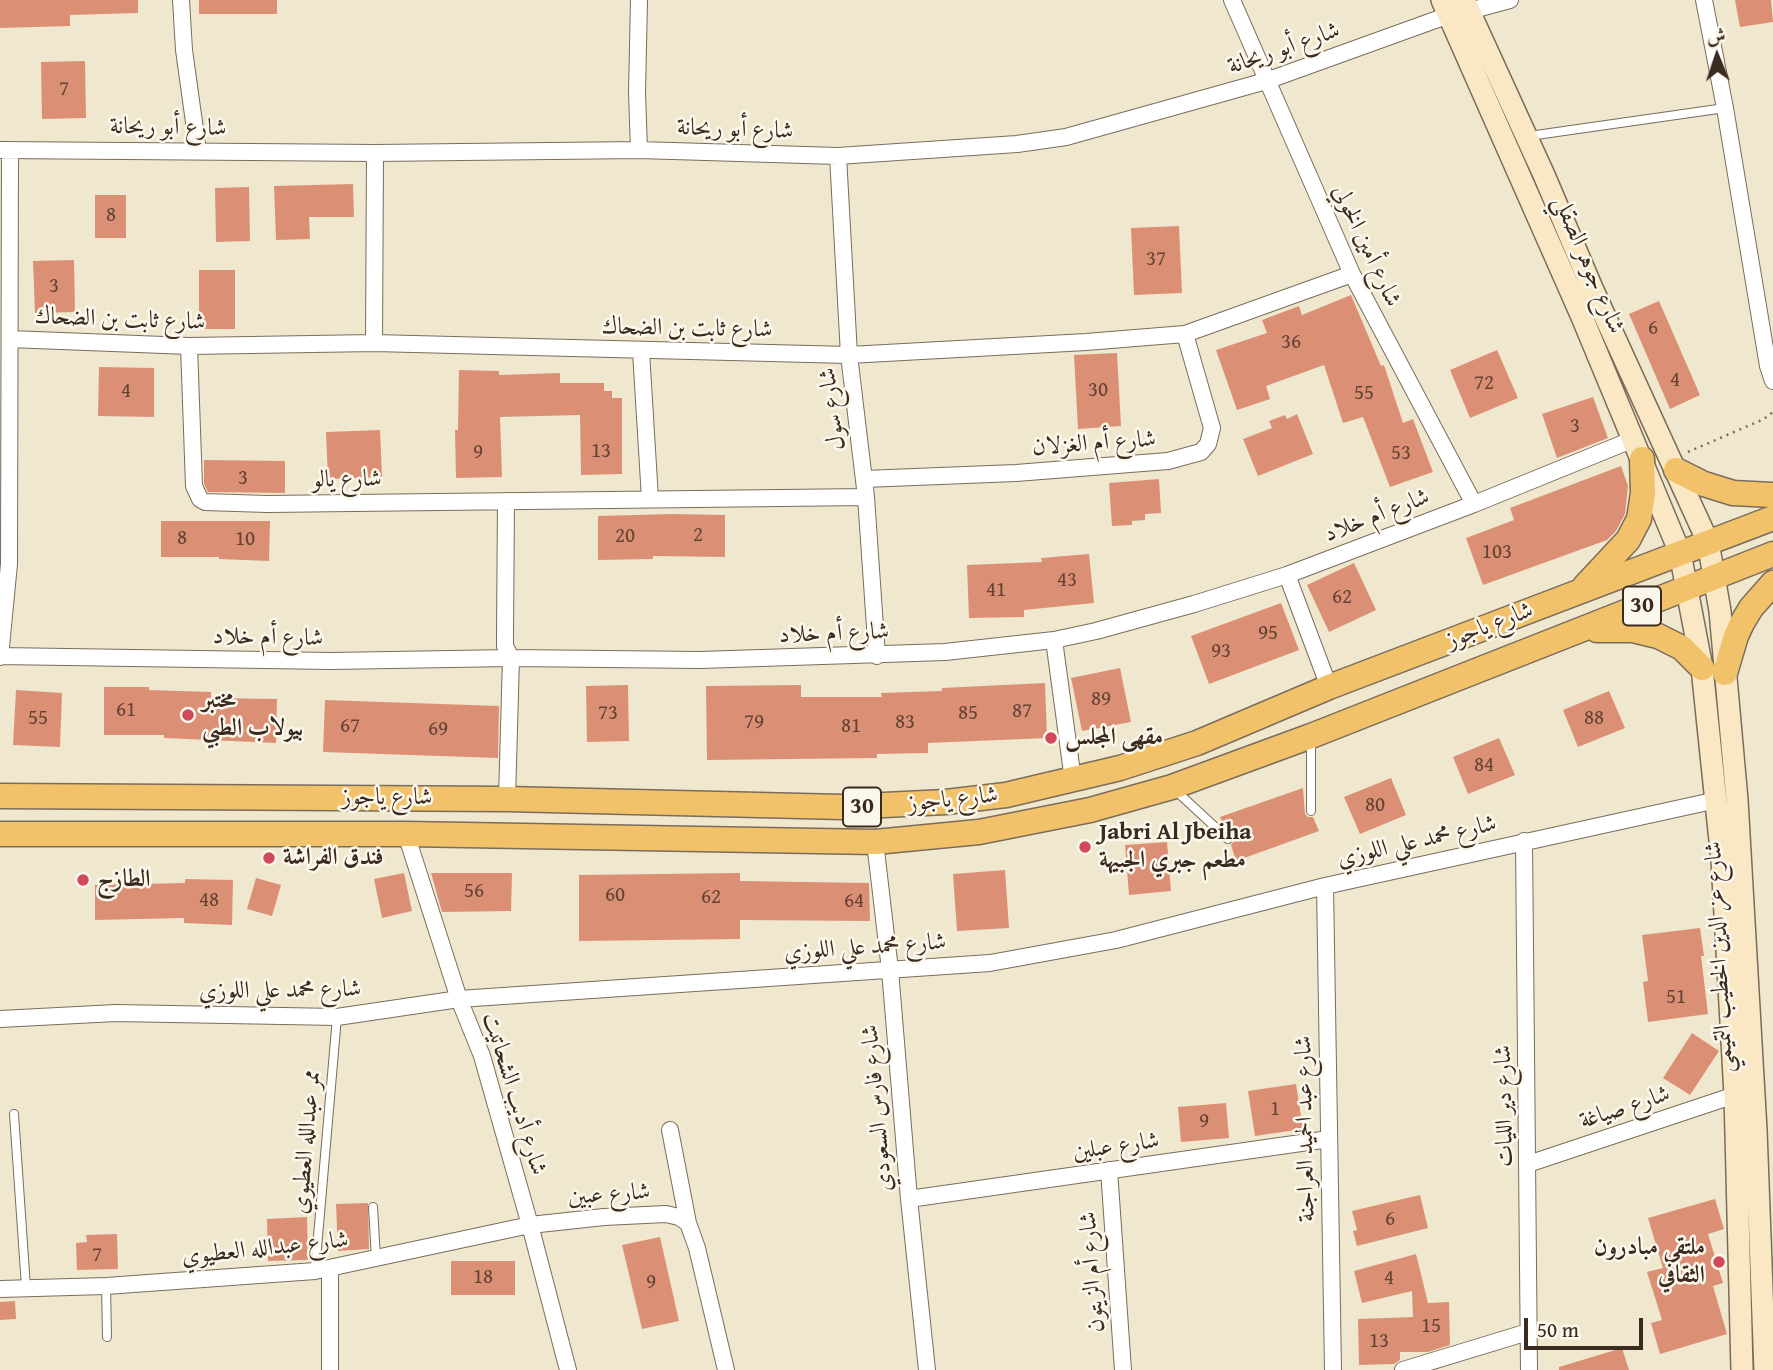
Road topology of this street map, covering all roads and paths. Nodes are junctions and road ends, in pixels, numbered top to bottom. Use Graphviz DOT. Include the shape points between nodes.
graph roads {
  1 [pos="181,0"];
  2 [pos="639,0"];
  3 [pos="1232,0"];
  4 [pos="1510,0"];
  5 [pos="1704,0"];
  6 [pos="1456,7"];
  7 [pos="1266,81"];
  8 [pos="1725,108"];
  9 [pos="1526,137"];
  10 [pos="5,150"];
  11 [pos="639,150"];
  12 [pos="198,151"];
  13 [pos="375,153"];
  14 [pos="838,156"];
  15 [pos="1352,274"];
  16 [pos="1185,334"];
  17 [pos="10,339"];
  18 [pos="374,343"];
  19 [pos="189,346"];
  20 [pos="641,351"];
  21 [pos="849,355"];
  22 [pos="1773,381"];
  23 [pos="1773,412"];
  24 [pos="1638,449"];
  25 [pos="1673,464"];
  26 [pos="864,479"];
  27 [pos="1773,495"];
  28 [pos="866,498"];
  29 [pos="650,499"];
  30 [pos="506,501"];
  31 [pos="1474,504"];
  32 [pos="1773,518"];
  33 [pos="1708,542"];
  34 [pos="1680,553"];
  35 [pos="1773,554"];
  36 [pos="1287,575"];
  37 [pos="1716,578"];
  38 [pos="1773,583"];
  39 [pos="1686,589"];
  40 [pos="1580,592"];
  41 [pos="1568,635"];
  42 [pos="1054,640"];
  43 [pos="877,656"];
  44 [pos="0,657"];
  45 [pos="511,658"];
  46 [pos="1713,671"];
  47 [pos="1329,687"];
  48 [pos="1311,736"];
  49 [pos="1073,780"];
  50 [pos="1172,787"];
  51 [pos="0,796"];
  52 [pos="507,799"];
  53 [pos="1717,800"];
  54 [pos="1311,811"];
  55 [pos="0,834"];
  56 [pos="406,834"];
  57 [pos="1228,839"];
  58 [pos="1524,841"];
  59 [pos="875,842"];
  60 [pos="1325,886"];
  61 [pos="890,970"];
  62 [pos="459,999"];
  63 [pos="337,1017"];
  64 [pos="0,1019"];
  65 [pos="1735,1095"];
  66 [pos="14,1114"];
  67 [pos="670,1130"];
  68 [pos="1329,1139"];
  69 [pos="1528,1164"];
  70 [pos="1109,1170"];
  71 [pos="909,1199"];
  72 [pos="373,1207"];
  73 [pos="688,1223"];
  74 [pos="530,1225"];
  75 [pos="376,1259"];
  76 [pos="322,1270"];
  77 [pos="106,1286"];
  78 [pos="26,1287"];
  79 [pos="0,1289"];
  80 [pos="1528,1332"];
  81 [pos="107,1337"];
  82 [pos="330,1370"];
  83 [pos="568,1370"];
  84 [pos="726,1370"];
  85 [pos="927,1370"];
  86 [pos="1123,1370"];
  87 [pos="1333,1370"];
  88 [pos="1403,1370"];
  89 [pos="1530,1370"];
  90 [pos="1742,1370"];
  91 [pos="1765,1370"];
  1 -- 12 [label="street"];
  2 -- 11 [label="street"];
  3 -- 7 [label="street, شارع أمين الخولي"];
  4 -- 6 [label="street, شارع أبو ريحانة"];
  5 -- 8 [label="street"];
  6 -- 7 [label="street, شارع أبو ريحانة"];
  6 -- 9 [label="street, شارع جوهر الصقلي"];
  6 -- 24 [label="street, شارع جوهر الصقلي" via="1520,174"];
  7 -- 14 [label="street, شارع أبو ريحانة" via="1066,137"];
  7 -- 15 [label="street, شارع أمين الخولي"];
  8 -- 9 [label="lane"];
  8 -- 22 [label="street"];
  9 -- 25 [label="street, شارع جوهر الصقلي"];
  10 -- 12 [label="street, شارع أبو ريحانة"];
  10 -- 17 [label="street, شارع أم خلاد"];
  11 -- 13 [label="street, شارع أبو ريحانة"];
  11 -- 14 [label="street, شارع أبو ريحانة"];
  12 -- 13 [label="street, شارع أبو ريحانة"];
  13 -- 18 [label="street"];
  14 -- 21 [label="street, شارع سول"];
  15 -- 16 [label="street, شارع ثابت بن الضحاك"];
  15 -- 31 [label="street, شارع أمين الخولي"];
  16 -- 21 [label="street, شارع ثابت بن الضحاك"];
  16 -- 26 [label="street, شارع أم الغزلان" via="1212,428 1208,444 1200,452 1168,461"];
  17 -- 19 [label="street, شارع ثابت بن الضحاك"];
  17 -- 44 [label="street, شارع أم خلاد" via="9,564"];
  18 -- 19 [label="street, شارع ثابت بن الضحاك"];
  18 -- 20 [label="street, شارع ثابت بن الضحاك"];
  19 -- 30 [label="street, شارع يالو" via="194,486 200,499 267,504"];
  20 -- 21 [label="street, شارع ثابت بن الضحاك"];
  20 -- 29 [label="street"];
  21 -- 26 [label="street, شارع سول"];
  23 -- 25 [label="path"];
  24 -- 31 [label="street, شارع أم خلاد"];
  24 -- 34 [label="street, شارع جوهر الصقلي"];
  24 -- 40 [label="main road" via="1642,508 1635,529"];
  25 -- 27 [label="main road" via="1704,484 1733,493"];
  25 -- 33 [label="street, شارع جوهر الصقلي"];
  26 -- 28 [label="street, شارع سول"];
  28 -- 29 [label="street, شارع يالو"];
  28 -- 43 [label="street, شارع سول"];
  29 -- 30 [label="street, شارع يالو"];
  30 -- 45 [label="street" via="505,646"];
  31 -- 36 [label="street, شارع أم خلاد"];
  32 -- 33 [label="main road, شارع ياجوز / 30"];
  33 -- 34 [label="main road, شارع ياجوز / 30"];
  33 -- 37 [label="street, شارع عز الدين الخطيب التميمي"];
  34 -- 39 [label="street, شارع عز الدين الخطيب التميمي"];
  34 -- 40 [label="main road, شارع ياجوز / 30"];
  35 -- 37 [label="main road, شارع ياجوز / 30"];
  36 -- 42 [label="street, شارع أم خلاد"];
  36 -- 47 [label="street"];
  37 -- 39 [label="main road, شارع ياجوز / 30"];
  37 -- 46 [label="street, شارع عز الدين الخطيب التميمي"];
  38 -- 46 [label="main road" via="1751,608"];
  39 -- 41 [label="main road, شارع ياجوز / 30"];
  39 -- 46 [label="street, شارع عز الدين الخطيب التميمي"];
  40 -- 47 [label="main road, شارع ياجوز / 30"];
  41 -- 46 [label="main road" via="1618,629 1650,633 1682,648"];
  41 -- 48 [label="main road, شارع ياجوز / 30"];
  42 -- 43 [label="street, شارع أم خلاد"];
  42 -- 49 [label="street"];
  43 -- 45 [label="street, شارع أم خلاد"];
  44 -- 45 [label="street, شارع أم خلاد"];
  45 -- 52 [label="street"];
  46 -- 53 [label="street, شارع عز الدين الخطيب التميمي"];
  46 -- 91 [label="street, شارع عز الدين الخطيب التميمي" via="1738,814"];
  47 -- 49 [label="main road, شارع ياجوز / 30" via="1176,751"];
  48 -- 50 [label="main road, شارع ياجوز / 30"];
  48 -- 54 [label="lane"];
  49 -- 52 [label="main road, شارع ياجوز / 30" via="1006,795 869,807"];
  50 -- 57 [label="lane"];
  50 -- 59 [label="main road, شارع ياجوز / 30" via="1033,822"];
  51 -- 52 [label="main road, شارع ياجوز / 30"];
  53 -- 58 [label="street, شارع محمد علي اللوزي"];
  53 -- 65 [label="street, شارع عز الدين الخطيب التميمي"];
  55 -- 56 [label="main road, شارع ياجوز / 30"];
  56 -- 59 [label="main road, شارع ياجوز / 30"];
  56 -- 62 [label="street, شارع أديب الشحاتيت"];
  58 -- 60 [label="street, شارع محمد علي اللوزي"];
  58 -- 69 [label="street, شارع دير الليات"];
  59 -- 61 [label="street, شارع فارس السعودي"];
  60 -- 61 [label="street, شارع محمد علي اللوزي" via="1066,950 990,963"];
  60 -- 68 [label="street, شارع عبد الحميد العراجنة"];
  61 -- 62 [label="street, شارع محمد علي اللوزي"];
  61 -- 71 [label="street, شارع فارس السعودي"];
  62 -- 63 [label="street, شارع محمد علي اللوزي"];
  62 -- 74 [label="street, شارع أديب الشحاتيت" via="482,1056"];
  63 -- 64 [label="street, شارع محمد علي اللوزي" via="116,1013"];
  63 -- 76 [label="lane, ممر عبدالله العطيوي"];
  65 -- 69 [label="street, شارع صياغة"];
  65 -- 90 [label="street, شارع عز الدين الخطيب التميمي"];
  66 -- 78 [label="lane"];
  67 -- 73 [label="street, شارع عبين"];
  68 -- 70 [label="street, شارع عبلين"];
  68 -- 87 [label="street, شارع عبد الحميد العراجنة"];
  69 -- 80 [label="street, شارع دير الليات"];
  70 -- 71 [label="street, شارع عبلين"];
  70 -- 86 [label="street, شارع أم الزيتون"];
  71 -- 85 [label="street, شارع فارس السعودي"];
  72 -- 75 [label="lane"];
  73 -- 74 [label="street, شارع عبين" via="666,1214"];
  73 -- 84 [label="street, شارع عبين"];
  74 -- 75 [label="street, شارع عبدالله العطيوي"];
  74 -- 83 [label="street, شارع أديب الشحاتيت"];
  75 -- 76 [label="street, شارع عبدالله العطيوي"];
  76 -- 77 [label="street, شارع عبدالله العطيوي"];
  76 -- 82 [label="street"];
  77 -- 78 [label="street, شارع عبدالله العطيوي"];
  77 -- 81 [label="lane"];
  78 -- 79 [label="street, شارع عبدالله العطيوي"];
  80 -- 88 [label="street"];
  80 -- 89 [label="street, شارع دير الليات"];
}
